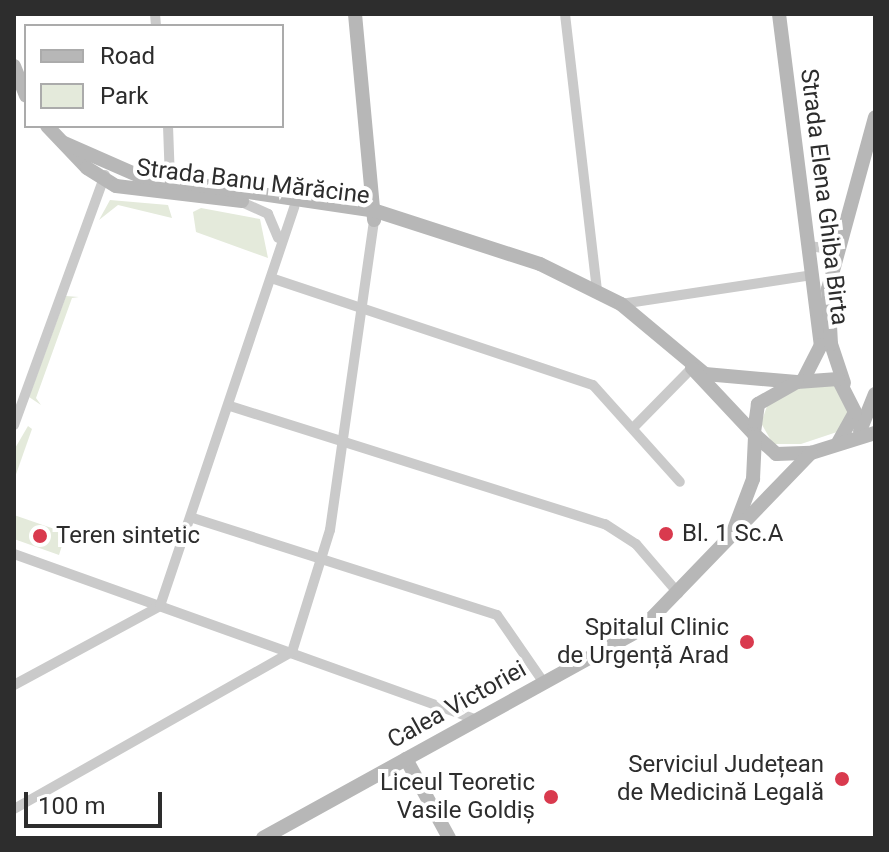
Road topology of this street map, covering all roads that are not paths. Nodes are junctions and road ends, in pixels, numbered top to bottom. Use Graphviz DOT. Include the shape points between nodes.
graph roads {
  1 [pos="355,14"];
  2 [pos="565,14"];
  3 [pos="779,14"];
  4 [pos="14,66"];
  5 [pos="24,91"];
  6 [pos="875,117"];
  7 [pos="49,128"];
  8 [pos="168,128"];
  9 [pos="106,173"];
  10 [pos="170,181"];
  11 [pos="237,200"];
  12 [pos="294,207"];
  13 [pos="375,216"];
  14 [pos="279,240"];
  15 [pos="809,246"];
  16 [pos="838,250"];
  17 [pos="812,275"];
  18 [pos="271,278"];
  19 [pos="597,289"];
  20 [pos="621,304"];
  21 [pos="362,308"];
  22 [pos="692,368"];
  23 [pos="800,381"];
  24 [pos="845,384"];
  25 [pos="874,397"];
  26 [pos="230,406"];
  27 [pos="14,425"];
  28 [pos="634,427"];
  29 [pos="875,433"];
  30 [pos="755,435"];
  31 [pos="856,438"];
  32 [pos="344,440"];
  33 [pos="838,443"];
  34 [pos="811,453"];
  35 [pos="680,482"];
  36 [pos="193,518"];
  37 [pos="732,533"];
  38 [pos="14,554"];
  39 [pos="323,559"];
  40 [pos="678,593"];
  41 [pos="160,606"];
  42 [pos="292,652"];
  43 [pos="544,683"];
  44 [pos="14,685"];
  45 [pos="477,720"];
  46 [pos="406,759"];
  47 [pos="14,809"];
  48 [pos="263,838"];
  49 [pos="449,838"];
  1 -- 13 [label="main road"];
  2 -- 19 [label="street"];
  3 -- 15 [label="main road, Strada Elena Ghiba Birta"];
  4 -- 5 [label="main road"];
  6 -- 16 [label="main road"];
  7 -- 9 [label="main road"];
  8 -- 10 [label="street"];
  9 -- 10 [label="main road, Strada Banu Mărăcine"];
  9 -- 11 [label="main road, Strada Banu Mărăcine"];
  9 -- 27 [label="street"];
  10 -- 13 [label="main road, Strada Banu Mărăcine"];
  11 -- 12 [label="main road, Strada Banu Mărăcine"];
  11 -- 14 [label="street" via="268,214"];
  12 -- 13 [label="main road, Strada Banu Mărăcine"];
  12 -- 14 [label="street"];
  13 -- 19 [label="main road, Strada Banu Mărăcine" via="540,264"];
  13 -- 21 [label="street"];
  14 -- 18 [label="street"];
  15 -- 16 [label="street"];
  15 -- 17 [label="main road, Strada Elena Ghiba Birta"];
  16 -- 24 [label="main road" via="827,296"];
  17 -- 20 [label="street"];
  17 -- 23 [label="main road, Strada Elena Ghiba Birta" via="821,350"];
  18 -- 21 [label="street"];
  18 -- 26 [label="street"];
  19 -- 20 [label="main road, Strada Banu Mărăcine"];
  20 -- 22 [label="main road, Strada Banu Mărăcine"];
  21 -- 28 [label="street" via="587,382"];
  21 -- 32 [label="street"];
  22 -- 23 [label="main road, Strada Banu Mărăcine" via="720,379"];
  22 -- 28 [label="street"];
  22 -- 30 [label="main road, Strada Banu Mărăcine"];
  23 -- 24 [label="main road"];
  23 -- 30 [label="main road" via="763,397"];
  24 -- 25 [label="main road"];
  24 -- 33 [label="main road" via="854,418"];
  25 -- 31 [label="main road"];
  26 -- 32 [label="street"];
  26 -- 36 [label="street"];
  28 -- 35 [label="street"];
  29 -- 31 [label="main road"];
  30 -- 34 [label="main road" via="776,454"];
  30 -- 37 [label="main road, Calea Victoriei" via="753,479"];
  31 -- 33 [label="main road"];
  32 -- 39 [label="street"];
  32 -- 40 [label="street" via="618,529"];
  33 -- 34 [label="main road"];
  34 -- 37 [label="main road, Calea Victoriei"];
  36 -- 39 [label="street"];
  36 -- 41 [label="street"];
  37 -- 40 [label="main road, Calea Victoriei"];
  38 -- 41 [label="street"];
  39 -- 42 [label="street"];
  39 -- 43 [label="street" via="502,617"];
  40 -- 43 [label="main road, Calea Victoriei" via="641,629"];
  41 -- 42 [label="street"];
  41 -- 44 [label="street"];
  42 -- 45 [label="street"];
  42 -- 47 [label="street"];
  43 -- 45 [label="main road, Calea Victoriei"];
  45 -- 46 [label="main road, Calea Victoriei"];
  46 -- 48 [label="main road, Calea Victoriei"];
  46 -- 49 [label="main road"];
}
